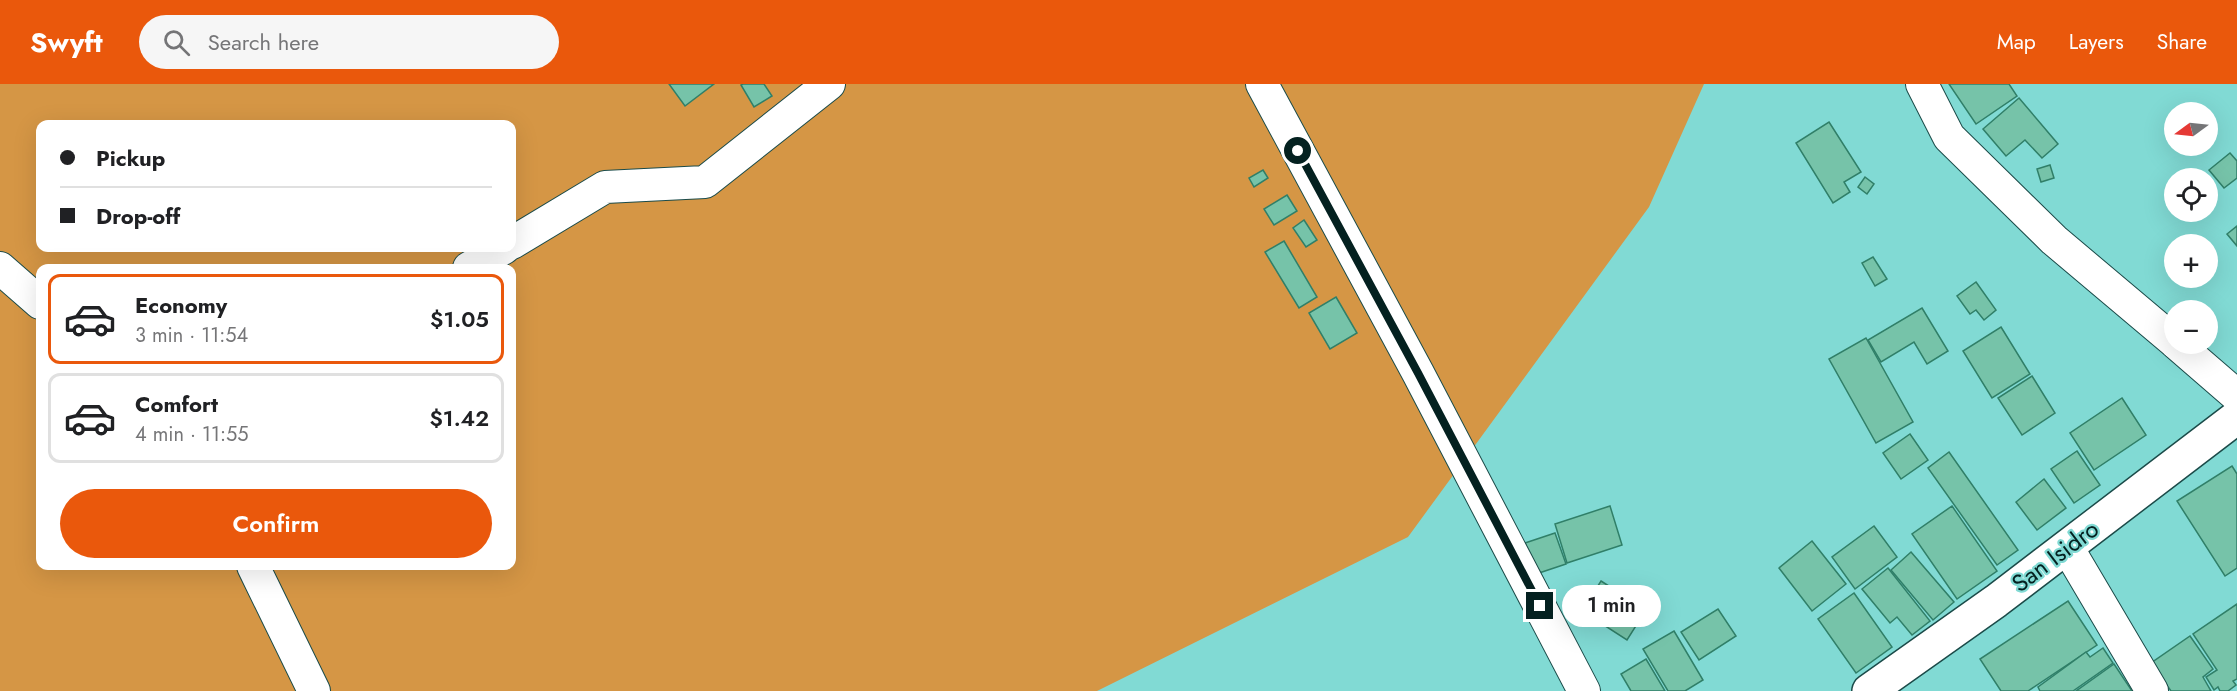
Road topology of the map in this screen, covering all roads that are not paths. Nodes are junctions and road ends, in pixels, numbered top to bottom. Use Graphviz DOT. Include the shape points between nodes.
graph roads {
  1 [pos="829,84"];
  2 [pos="1262,84"];
  3 [pos="1922,84"];
  4 [pos="516,241"];
  5 [pos="497,252"];
  6 [pos="476,264"];
  7 [pos="0,268"];
  8 [pos="36,300"];
  9 [pos="2164,333"];
  10 [pos="2189,354"];
  11 [pos="2237,396"];
  12 [pos="2237,417"];
  13 [pos="2067,547"];
  14 [pos="255,570"];
  15 [pos="314,691"];
  16 [pos="1584,691"];
  17 [pos="1869,691"];
  18 [pos="2152,691"];
  1 -- 4 [label="street" via="705,182 605,187"];
  2 -- 16 [label="street"];
  3 -- 9 [label="street" via="1949,137 2054,240"];
  5 -- 6 [label="street"];
  7 -- 8 [label="street"];
  10 -- 11 [label="street"];
  12 -- 13 [label="street, San Isidro"];
  13 -- 17 [label="street, San Isidro"];
  13 -- 18 [label="street"];
  14 -- 15 [label="street"];
}
